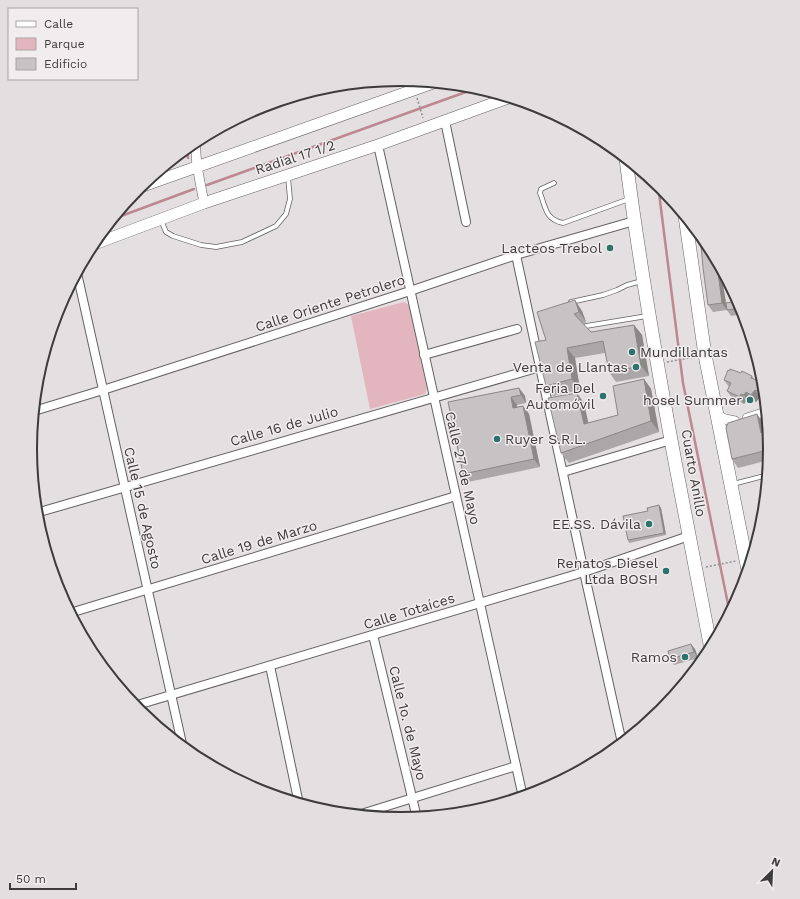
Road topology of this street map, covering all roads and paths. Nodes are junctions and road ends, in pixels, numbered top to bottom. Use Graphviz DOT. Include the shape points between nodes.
graph roads {
  1 [pos="412,87"];
  2 [pos="500,101"];
  3 [pos="418,102"];
  4 [pos="422,114"];
  5 [pos="445,121"];
  6 [pos="378,146"];
  7 [pos="196,150"];
  8 [pos="197,166"];
  9 [pos="627,167"];
  10 [pos="288,176"];
  11 [pos="158,180"];
  12 [pos="554,183"];
  13 [pos="631,198"];
  14 [pos="204,203"];
  15 [pos="161,219"];
  16 [pos="634,221"];
  17 [pos="466,222"];
  18 [pos="687,227"];
  19 [pos="103,241"];
  20 [pos="516,255"];
  21 [pos="643,280"];
  22 [pos="79,281"];
  23 [pos="410,291"];
  24 [pos="565,304"];
  25 [pos="650,316"];
  26 [pos="586,326"];
  27 [pos="517,329"];
  28 [pos="424,355"];
  29 [pos="691,358"];
  30 [pos="670,361"];
  31 [pos="540,367"];
  32 [pos="103,390"];
  33 [pos="434,397"];
  34 [pos="39,408"];
  35 [pos="716,414"];
  36 [pos="761,414"];
  37 [pos="736,421"];
  38 [pos="671,440"];
  39 [pos="721,440"];
  40 [pos="563,472"];
  41 [pos="762,476"];
  42 [pos="730,484"];
  43 [pos="124,486"];
  44 [pos="456,496"];
  45 [pos="42,511"];
  46 [pos="689,536"];
  47 [pos="746,560"];
  48 [pos="737,561"];
  49 [pos="707,567"];
  50 [pos="584,572"];
  51 [pos="148,590"];
  52 [pos="480,603"];
  53 [pos="75,612"];
  54 [pos="373,635"];
  55 [pos="709,639"];
  56 [pos="270,666"];
  57 [pos="171,695"];
  58 [pos="141,704"];
  59 [pos="621,737"];
  60 [pos="181,738"];
  61 [pos="516,766"];
  62 [pos="522,791"];
  63 [pos="298,797"];
  64 [pos="413,798"];
  65 [pos="370,811"];
  66 [pos="416,812"];
  1 -- 8 [label="main road, Radial 17 1/2"];
  2 -- 5 [label="main road, Radial 17 1/2"];
  3 -- 4 [label="path"];
  5 -- 6 [label="main road, Radial 17 1/2"];
  5 -- 17 [label="street"];
  6 -- 10 [label="main road, Radial 17 1/2"];
  6 -- 23 [label="street, Calle 27 de Mayo"];
  7 -- 8 [label="street"];
  8 -- 11 [label="main road, Radial 17 1/2"];
  8 -- 14 [label="street"];
  9 -- 13 [label="highway, Cuarto Anillo"];
  10 -- 14 [label="main road, Radial 17 1/2"];
  10 -- 15 [label="lane" via="290,199 286,214 276,226 242,242 216,247 201,245 166,232"];
  12 -- 13 [label="lane" via="540,193 549,217 562,223"];
  13 -- 16 [label="highway, Cuarto Anillo"];
  14 -- 15 [label="main road, Radial 17 1/2"];
  15 -- 19 [label="main road, Radial 17 1/2"];
  16 -- 20 [label="street, Calle Oriente Petrolero"];
  16 -- 21 [label="highway, Cuarto Anillo"];
  18 -- 35 [label="highway"];
  20 -- 23 [label="street, Calle Oriente Petrolero"];
  20 -- 31 [label="street"];
  21 -- 24 [label="lane" via="603,295"];
  21 -- 25 [label="highway, Cuarto Anillo"];
  22 -- 32 [label="street, Calle 15 de Agosto"];
  23 -- 28 [label="street, Calle 27 de Mayo"];
  23 -- 32 [label="street, Calle Oriente Petrolero"];
  25 -- 26 [label="lane"];
  25 -- 38 [label="highway, Cuarto Anillo"];
  27 -- 28 [label="street"];
  28 -- 33 [label="street, Calle 27 de Mayo"];
  29 -- 30 [label="path"];
  31 -- 33 [label="street, Calle 16 de Julio"];
  31 -- 40 [label="street"];
  32 -- 34 [label="street, Calle Oriente Petrolero"];
  32 -- 43 [label="street, Calle 15 de Agosto"];
  33 -- 43 [label="street, Calle 16 de Julio"];
  33 -- 44 [label="street, Calle 27 de Mayo"];
  35 -- 37 [label="street"];
  35 -- 39 [label="highway"];
  36 -- 37 [label="street"];
  37 -- 39 [label="street" via="726,429"];
  38 -- 40 [label="street"];
  38 -- 46 [label="highway, Cuarto Anillo"];
  39 -- 42 [label="highway"];
  40 -- 50 [label="street"];
  41 -- 42 [label="lane"];
  42 -- 47 [label="highway"];
  43 -- 45 [label="street, Calle 16 de Julio"];
  43 -- 51 [label="street, Calle 15 de Agosto"];
  44 -- 51 [label="street, Calle 19 de Marzo"];
  44 -- 52 [label="street, Calle 27 de Mayo"];
  46 -- 50 [label="street, Calle Totaíces"];
  46 -- 55 [label="highway, Cuarto Anillo"];
  48 -- 49 [label="path"];
  50 -- 52 [label="street, Calle Totaíces"];
  50 -- 59 [label="street"];
  51 -- 53 [label="street, Calle 19 de Marzo"];
  51 -- 57 [label="street, Calle 15 de Agosto"];
  52 -- 54 [label="street, Calle Totaíces"];
  52 -- 61 [label="street, Calle 27 de Mayo"];
  54 -- 56 [label="street, Calle Totaíces"];
  54 -- 64 [label="street, Calle 1o. de Mayo"];
  56 -- 57 [label="street, Calle Totaíces"];
  56 -- 63 [label="street"];
  57 -- 58 [label="street, Calle Totaíces"];
  57 -- 60 [label="street, Calle 15 de Agosto"];
  61 -- 62 [label="street, Calle 27 de Mayo"];
  61 -- 64 [label="street"];
  64 -- 65 [label="street"];
  64 -- 66 [label="street, Calle 1o. de Mayo"];
}
